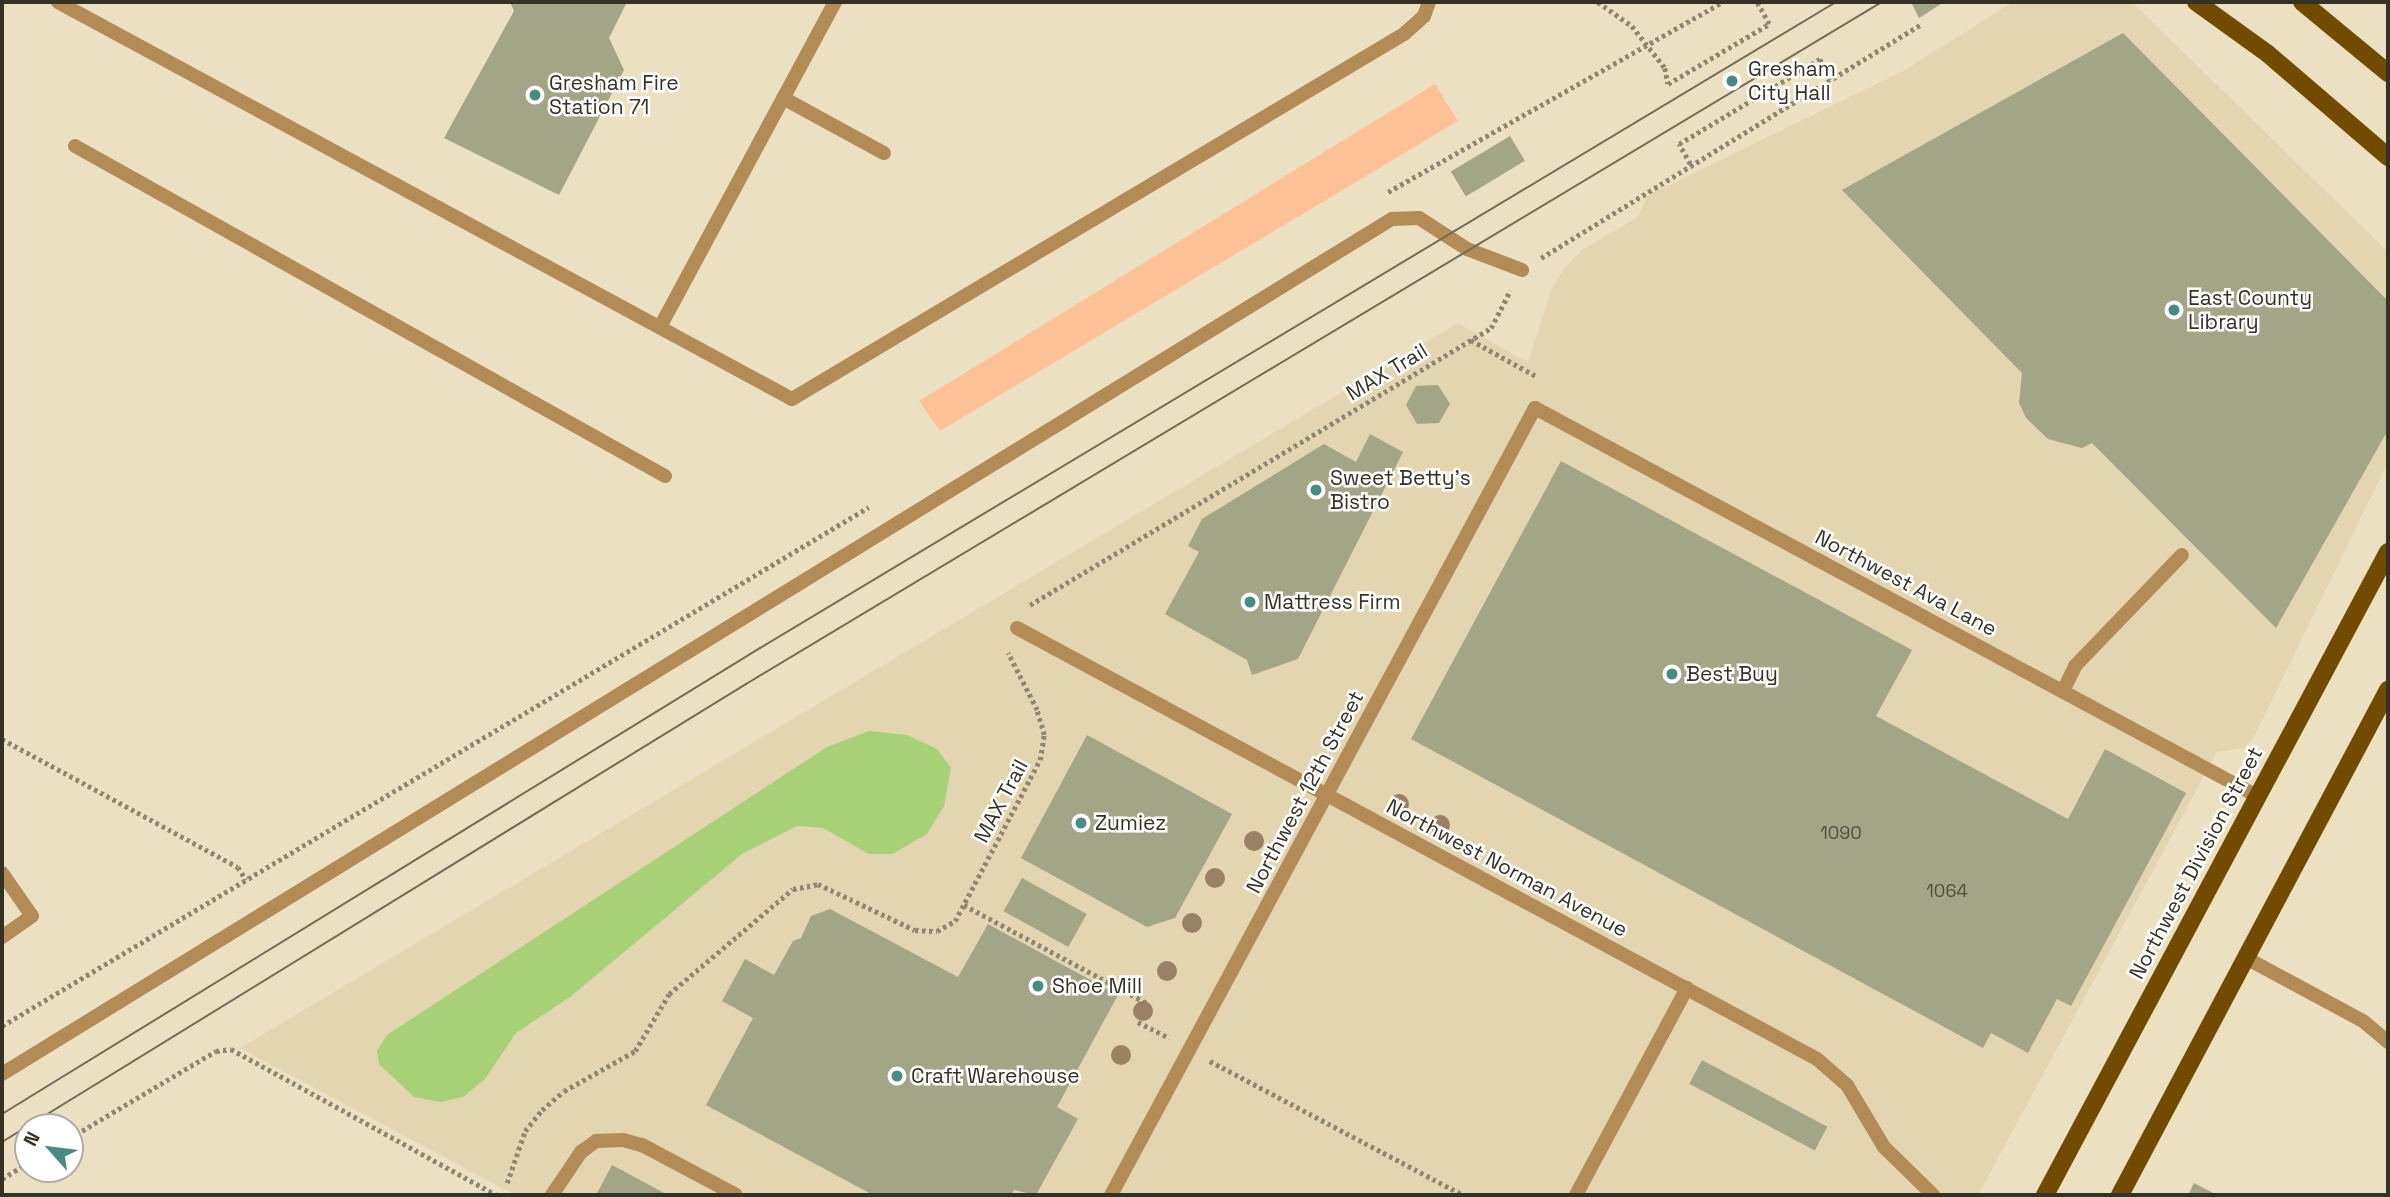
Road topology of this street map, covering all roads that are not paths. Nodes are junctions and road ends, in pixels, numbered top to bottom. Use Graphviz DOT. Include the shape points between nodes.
graph roads {
  1 [pos="58,2"];
  2 [pos="835,2"];
  3 [pos="1429,2"];
  4 [pos="2196,2"];
  5 [pos="2302,2"];
  6 [pos="2388,73"];
  7 [pos="783,98"];
  8 [pos="75,146"];
  9 [pos="884,153"];
  10 [pos="2388,157"];
  11 [pos="1522,270"];
  12 [pos="660,327"];
  13 [pos="1535,408"];
  14 [pos="665,475"];
  15 [pos="2388,552"];
  16 [pos="2182,555"];
  17 [pos="1017,628"];
  18 [pos="2388,690"];
  19 [pos="2063,691"];
  20 [pos="1328,796"];
  21 [pos="2257,796"];
  22 [pos="2,873"];
  23 [pos="2,937"];
  24 [pos="2246,958"];
  25 [pos="1687,988"];
  26 [pos="2388,1042"];
  27 [pos="2,1074"];
  28 [pos="552,1195"];
  29 [pos="736,1195"];
  30 [pos="1111,1195"];
  31 [pos="1576,1195"];
  32 [pos="1933,1195"];
  33 [pos="2045,1195"];
  34 [pos="2120,1195"];
  1 -- 12 [label="street"];
  2 -- 7 [label="street"];
  3 -- 12 [label="street" via="1424,16 1404,33 792,399"];
  4 -- 10 [label="main road" via="2268,54"];
  5 -- 6 [label="main road"];
  7 -- 9 [label="street"];
  7 -- 12 [label="street"];
  8 -- 14 [label="street"];
  11 -- 27 [label="street" via="1467,249 1419,218 1392,219"];
  13 -- 19 [label="street, Northwest Ava Lane"];
  13 -- 20 [label="street, Northwest 12th Street"];
  15 -- 21 [label="main road, Northwest Division Street"];
  16 -- 19 [label="street" via="2075,666"];
  17 -- 20 [label="street, Northwest Norman Avenue"];
  18 -- 24 [label="main road"];
  19 -- 21 [label="street, Northwest Ava Lane"];
  20 -- 25 [label="street, Northwest Norman Avenue"];
  20 -- 30 [label="street, Northwest 12th Street"];
  21 -- 33 [label="main road, Northwest Division Street"];
  22 -- 23 [label="street" via="32,916"];
  24 -- 26 [label="street" via="2363,1021"];
  24 -- 34 [label="main road"];
  25 -- 31 [label="street"];
  25 -- 32 [label="street, Northwest Norman Avenue" via="1835,1073 1884,1147"];
  28 -- 29 [label="street" via="569,1166 596,1142 623,1140 642,1145"];
}
